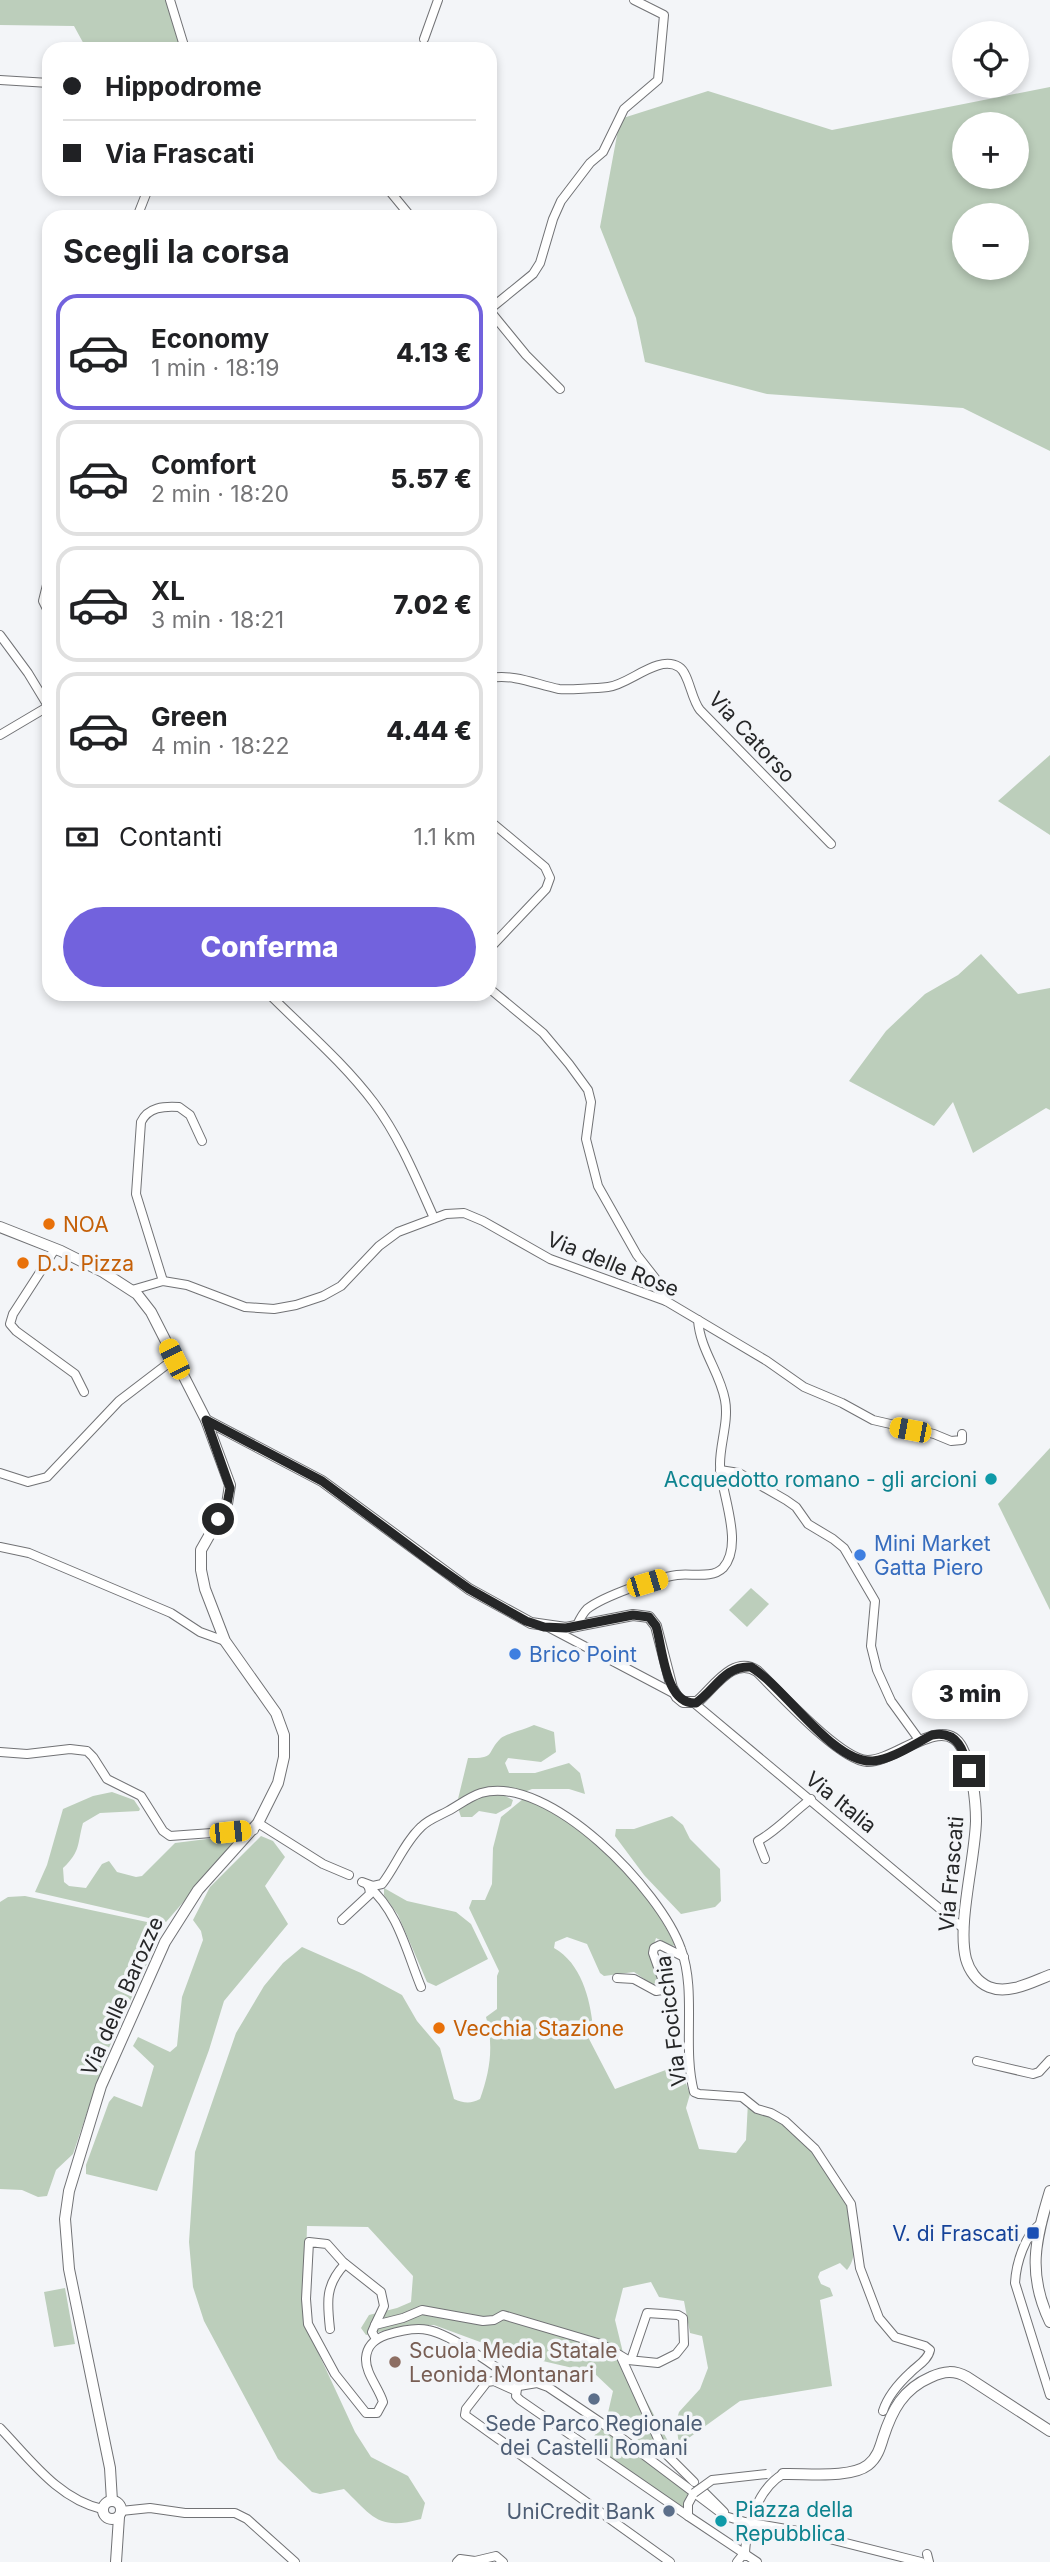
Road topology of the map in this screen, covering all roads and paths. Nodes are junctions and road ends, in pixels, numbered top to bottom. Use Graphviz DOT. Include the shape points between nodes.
graph roads {
  1 [pos="170,0"];
  2 [pos="438,0"];
  3 [pos="634,0"];
  4 [pos="424,39"];
  5 [pos="183,42"];
  6 [pos="0,80"];
  7 [pos="42,83"];
  8 [pos="394,196"];
  9 [pos="405,210"];
  10 [pos="497,304"];
  11 [pos="497,319"];
  12 [pos="560,389"];
  13 [pos="0,635"];
  14 [pos="497,677"];
  15 [pos="42,694"];
  16 [pos="42,710"];
  17 [pos="0,735"];
  18 [pos="497,827"];
  19 [pos="831,844"];
  20 [pos="497,941"];
  21 [pos="497,995"];
  22 [pos="276,1001"];
  23 [pos="201,1141"];
  24 [pos="434,1218"];
  25 [pos="0,1227"];
  26 [pos="55,1249"];
  27 [pos="163,1281"];
  28 [pos="132,1290"];
  29 [pos="667,1301"];
  30 [pos="698,1320"];
  31 [pos="174,1359"];
  32 [pos="84,1392"];
  33 [pos="206,1420"];
  34 [pos="962,1434"];
  35 [pos="720,1470"];
  36 [pos="0,1473"];
  37 [pos="0,1548"];
  38 [pos="576,1627"];
  39 [pos="549,1628"];
  40 [pos="225,1641"];
  41 [pos="675,1694"];
  42 [pos="694,1703"];
  43 [pos="920,1741"];
  44 [pos="0,1752"];
  45 [pos="811,1799"];
  46 [pos="256,1826"];
  47 [pos="765,1859"];
  48 [pos="349,1875"];
  49 [pos="366,1884"];
  50 [pos="342,1920"];
  51 [pos="964,1929"];
  52 [pos="684,1957"];
  53 [pos="1050,1975"];
  54 [pos="617,1978"];
  55 [pos="421,1987"];
  56 [pos="1050,2060"];
  57 [pos="977,2061"];
  58 [pos="1050,2191"];
  59 [pos="1042,2224"];
  60 [pos="345,2264"];
  61 [pos="1050,2322"];
  62 [pos="374,2325"];
  63 [pos="330,2329"];
  64 [pos="376,2339"];
  65 [pos="621,2356"];
  66 [pos="635,2361"];
  67 [pos="517,2389"];
  68 [pos="1050,2395"];
  69 [pos="883,2411"];
  70 [pos="0,2428"];
  71 [pos="1050,2431"];
  72 [pos="783,2473"];
  73 [pos="694,2482"];
  74 [pos="699,2492"];
  75 [pos="102,2509"];
  76 [pos="116,2510"];
  77 [pos="688,2516"];
  78 [pos="749,2523"];
  79 [pos="745,2552"];
  80 [pos="116,2562"];
  81 [pos="295,2562"];
  82 [pos="457,2562"];
  83 [pos="503,2562"];
  84 [pos="670,2562"];
  85 [pos="737,2562"];
  86 [pos="749,2562"];
  87 [pos="757,2562"];
  88 [pos="921,2562"];
  1 -- 5 [label="street"];
  2 -- 4 [label="street"];
  3 -- 10 [label="street" via="664,15 658,80 624,109 603,152 561,201 533,274"];
  6 -- 7 [label="street"];
  8 -- 9 [label="street"];
  11 -- 12 [label="street"];
  13 -- 15 [label="street"];
  14 -- 19 [label="street, Via Catorso" via="564,690 621,684 649,668 677,666 685,674 699,710"];
  16 -- 17 [label="street"];
  18 -- 20 [label="street" via="545,867 550,878 546,889"];
  21 -- 29 [label="street" via="542,1033 588,1090 586,1139 598,1186"];
  22 -- 24 [label="street" via="375,1104 404,1151"];
  23 -- 27 [label="street" via="191,1117 179,1107 149,1111 141,1122 136,1194"];
  24 -- 27 [label="street, Via delle Rose" via="393,1235 341,1286 296,1306 245,1307"];
  24 -- 29 [label="street, Via delle Rose" via="470,1215 546,1258"];
  25 -- 26 [label="main road, Via delle Barozze"];
  26 -- 28 [label="main road, Via delle Barozze"];
  26 -- 32 [label="street" via="10,1324 77,1376"];
  27 -- 28 [label="street, Via delle Rose"];
  28 -- 31 [label="main road, Via delle Barozze" via="151,1312"];
  29 -- 30 [label="street, Via delle Rose"];
  30 -- 34 [label="street, Via delle Rose" via="804,1387 875,1421 951,1441 960,1440"];
  30 -- 35 [label="street" via="701,1342 725,1401"];
  31 -- 33 [label="main road, Via delle Barozze"];
  31 -- 36 [label="street" via="119,1401 47,1477 28,1482"];
  33 -- 39 [label="main road" via="322,1481 469,1589 526,1621"];
  33 -- 40 [label="main road, Via delle Barozze" via="230,1491 202,1547 201,1570"];
  35 -- 38 [label="street" via="731,1525 724,1567 713,1574 674,1576 628,1590 588,1609"];
  35 -- 43 [label="street" via="739,1473 786,1500 808,1524 842,1546 874,1600 871,1648 875,1666 891,1701"];
  37 -- 40 [label="street" via="41,1558"];
  38 -- 39 [label="main road"];
  38 -- 41 [label="main road" via="633,1615 649,1617 656,1626"];
  39 -- 41 [label="street"];
  40 -- 46 [label="main road, Via delle Barozze" via="274,1709 284,1734 278,1783"];
  41 -- 42 [label="main road" via="683,1702"];
  42 -- 43 [label="main road, Via Frascati" via="732,1670 751,1667 853,1757 880,1759"];
  42 -- 45 [label="street, Via Italia"];
  43 -- 51 [label="main road, Via Frascati" via="938,1734 956,1740 974,1790 976,1826"];
  44 -- 46 [label="street" via="86,1751 107,1779 141,1796 170,1836"];
  45 -- 47 [label="street" via="758,1841"];
  45 -- 51 [label="street, Via Italia"];
  46 -- 48 [label="street"];
  46 -- 76 [label="main road, Via delle Barozze" via="203,1884 165,1942 102,2086 69,2191 65,2219 69,2269"];
  49 -- 50 [label="street" via="370,1894"];
  49 -- 52 [label="street, Via Focicchia" via="383,1882 415,1833 430,1820 481,1794 517,1795 554,1810 617,1858 665,1919"];
  49 -- 55 [label="street" via="394,1918"];
  51 -- 53 [label="main road, Via Frascati" via="968,1965 987,1986 1013,1988"];
  52 -- 54 [label="street" via="660,1945 654,1948 662,1990"];
  52 -- 69 [label="street, Via Focicchia" via="694,2092 743,2096 755,2108 783,2120 815,2149 853,2208 860,2268 879,2318 895,2337 930,2350"];
  56 -- 57 [label="street" via="1032,2074"];
  58 -- 59 [label="main road"];
  59 -- 61 [label="main road" via="1035,2279"];
  59 -- 68 [label="street" via="1031,2231 1015,2283"];
  60 -- 62 [label="street" via="383,2296 384,2306"];
  60 -- 63 [label="street" via="333,2276 327,2303"];
  60 -- 64 [label="street" via="327,2244 309,2242 307,2317 335,2374 369,2414 379,2411 383,2402 366,2360"];
  62 -- 64 [label="street"];
  62 -- 65 [label="street" via="422,2309 483,2321 503,2315 601,2344"];
  64 -- 67 [label="street" via="411,2330 433,2331 501,2370"];
  65 -- 66 [label="street"];
  65 -- 73 [label="street" via="664,2452"];
  66 -- 66 [label="street" via="662,2362 676,2354 684,2344 683,2318 647,2313"];
  67 -- 74 [label="street" via="527,2383 545,2385"];
  67 -- 77 [label="street" via="520,2400"];
  67 -- 84 [label="street" via="489,2381 465,2415"];
  70 -- 75 [label="street" via="57,2486"];
  71 -- 72 [label="main road" via="967,2377 944,2372 903,2395 878,2454 867,2466 848,2472"];
  72 -- 74 [label="street, bridge" via="712,2480"];
  72 -- 78 [label="street" via="770,2484"];
  74 -- 77 [label="street" via="688,2504"];
  74 -- 78 [label="street" via="727,2517"];
  75 -- 76 [label="main road" via="106,2503"];
  76 -- 80 [label="main road, Via delle Barozze"];
  76 -- 81 [label="street" via="235,2513"];
  77 -- 79 [label="street"];
  78 -- 79 [label="street"];
  78 -- 88 [label="street"];
  79 -- 85 [label="street"];
  79 -- 86 [label="street"];
  79 -- 87 [label="street"];
  82 -- 83 [label="street" via="496,2556"];
}
